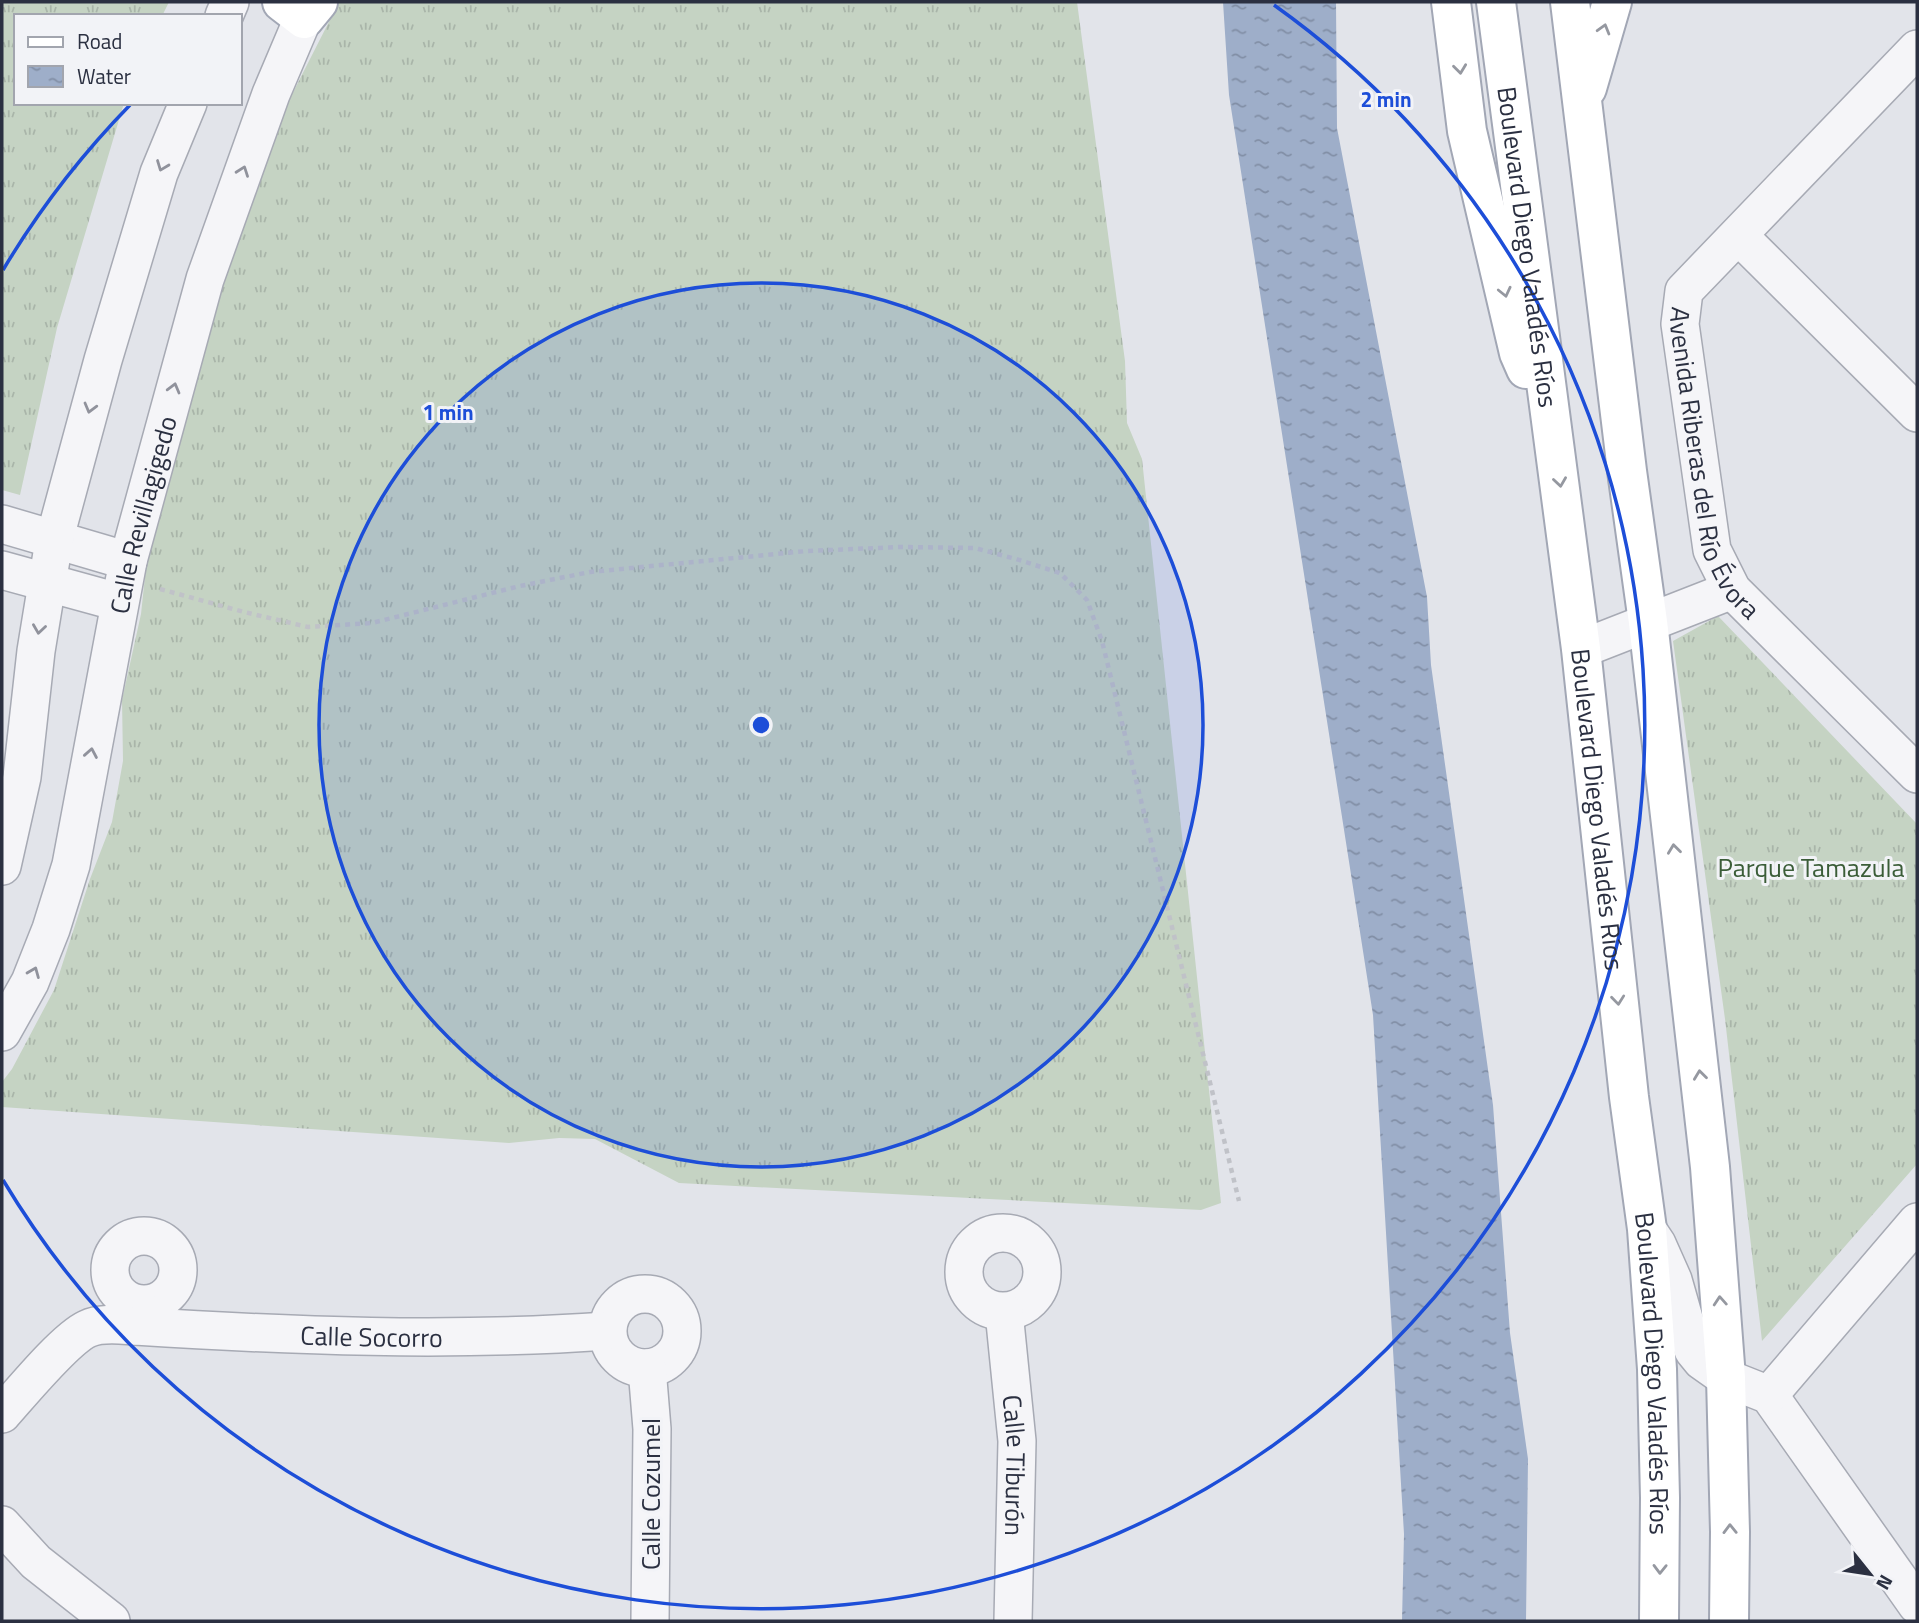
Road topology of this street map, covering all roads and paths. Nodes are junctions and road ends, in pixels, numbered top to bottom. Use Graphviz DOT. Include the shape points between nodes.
graph roads {
  1 [pos="1451,2"];
  2 [pos="1496,2"];
  3 [pos="1570,2"];
  4 [pos="1612,2"];
  5 [pos="304,6"];
  6 [pos="1917,49"];
  7 [pos="1583,104"];
  8 [pos="187,105"];
  9 [pos="1739,236"];
  10 [pos="1917,413"];
  11 [pos="1552,424"];
  12 [pos="2,524"];
  13 [pos="54,541"];
  14 [pos="128,561"];
  15 [pos="2,570"];
  16 [pos="46,583"];
  17 [pos="1732,590"];
  18 [pos="162,591"];
  19 [pos="118,602"];
  20 [pos="1648,622"];
  21 [pos="1581,649"];
  22 [pos="1917,774"];
  23 [pos="12,781"];
  24 [pos="2,866"];
  25 [pos="2,1032"];
  26 [pos="1239,1201"];
  27 [pos="1917,1222"];
  28 [pos="1647,1229"];
  29 [pos="1004,1312"];
  30 [pos="607,1331"];
  31 [pos="647,1368"];
  32 [pos="1726,1378"];
  33 [pos="1769,1395"];
  34 [pos="2,1414"];
  35 [pos="2,1525"];
  36 [pos="1917,1605"];
  37 [pos="111,1621"];
  38 [pos="650,1621"];
  39 [pos="1013,1621"];
  40 [pos="1659,1621"];
  41 [pos="1729,1621"];
  1 -- 11 [label="main road, one-way" via="1467,131 1519,353"];
  2 -- 11 [label="main road, Boulevard Diego Valadés Ríos"];
  3 -- 7 [label="main road"];
  7 -- 4 [label="main road, one-way"];
  14 -- 5 [label="street, Calle Revillagigedo, one-way" via="205,279"];
  6 -- 9 [label="street, Avenida Riberas del Río Évora"];
  7 -- 20 [label="main road"];
  8 -- 13 [label="street, one-way" via="159,173"];
  9 -- 10 [label="street"];
  9 -- 17 [label="street, Avenida Riberas del Río Évora" via="1684,291 1681,314 1712,551"];
  11 -- 21 [label="main road, Boulevard Diego Valadés Ríos, one-way"];
  12 -- 13 [label="street"];
  13 -- 14 [label="street"];
  13 -- 16 [label="street"];
  14 -- 19 [label="street, Calle Revillagigedo"];
  15 -- 16 [label="street"];
  16 -- 19 [label="street"];
  16 -- 23 [label="street, one-way"];
  17 -- 20 [label="street"];
  17 -- 22 [label="street, Avenida Riberas del Río Évora"];
  18 -- 26 [label="path" via="308,627 372,623 590,572 807,551 975,548 1060,573 1087,600 1102,641"];
  25 -- 19 [label="street, Calle Revillagigedo, one-way" via="30,982 71,865"];
  20 -- 21 [label="street"];
  32 -- 20 [label="main road, one-way" via="1710,1167"];
  21 -- 28 [label="main road, Boulevard Diego Valadés Ríos, one-way"];
  23 -- 24 [label="street"];
  27 -- 33 [label="street"];
  28 -- 32 [label="street" via="1673,1280 1693,1350"];
  28 -- 40 [label="main road, Boulevard Diego Valadés Ríos, one-way" via="1657,1369"];
  29 -- 39 [label="street, Calle Tiburón" via="1017,1441"];
  30 -- 31 [label="street" via="609,1343 624,1362"];
  30 -- 31 [label="street" via="615,1308 636,1294 649,1293 670,1303 678,1313 682,1337 670,1359"];
  30 -- 34 [label="street, Calle Socorro" via="278,1335 137,1315 87,1329 67,1344"];
  31 -- 38 [label="street, Calle Cozumel" via="652,1429"];
  32 -- 33 [label="street"];
  41 -- 32 [label="main road, one-way"];
  33 -- 36 [label="street"];
  35 -- 37 [label="street" via="36,1562"];
}
